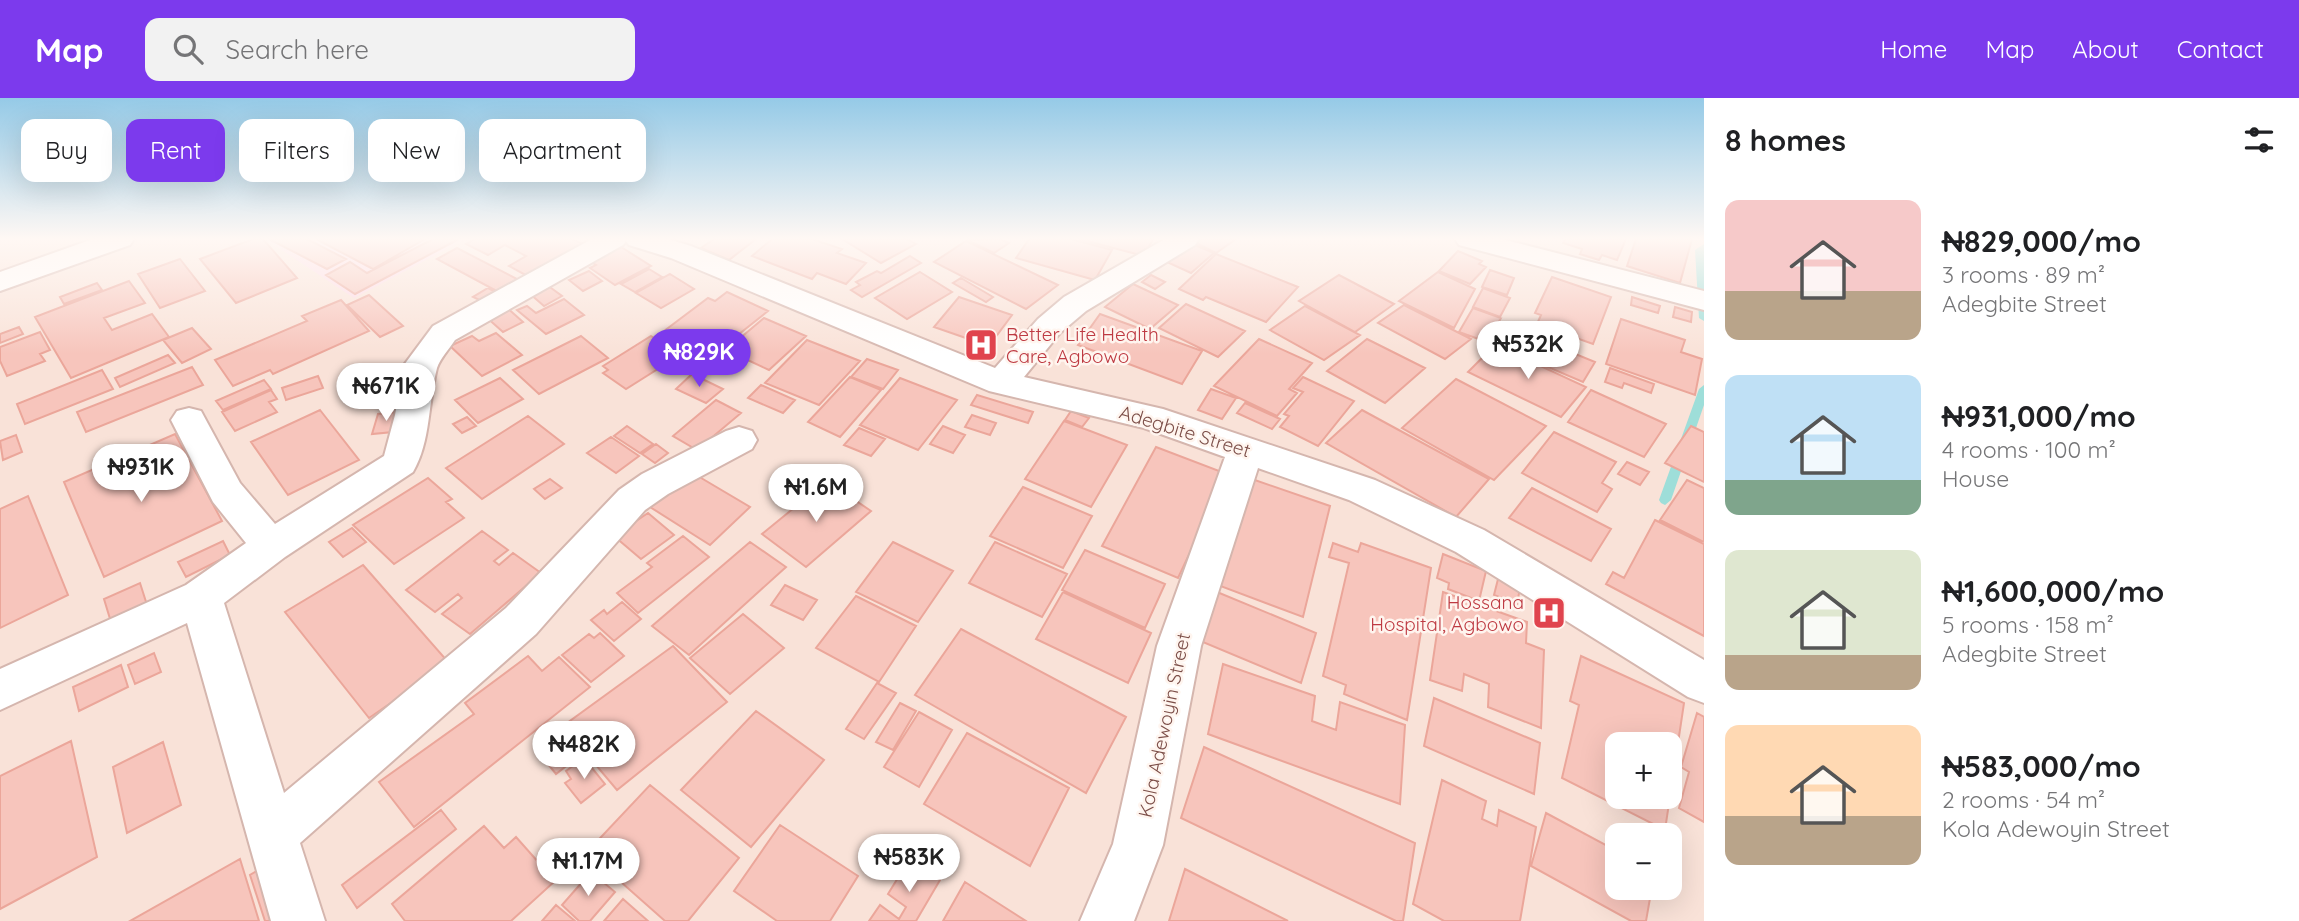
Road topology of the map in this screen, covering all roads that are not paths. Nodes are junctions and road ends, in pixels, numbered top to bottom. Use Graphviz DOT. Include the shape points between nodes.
graph roads {
  1 [pos="544,277"];
  2 [pos="765,277"];
  3 [pos="1120,277"];
  4 [pos="1615,277"];
  5 [pos="1704,301"];
  6 [pos="1001,383"];
  7 [pos="188,420"];
  8 [pos="739,440"];
  9 [pos="1246,449"];
  10 [pos="271,546"];
  11 [pos="201,597"];
  12 [pos="1704,683"];
  13 [pos="0,690"];
  14 [pos="274,834"];
  15 [pos="299,921"];
  16 [pos="1107,921"];
  1 -- 10 [label="street" via="444,333 421,365 400,463"];
  2 -- 6 [label="street, Adegbite Street"];
  3 -- 6 [label="street" via="1049,326"];
  4 -- 5 [label="street"];
  6 -- 9 [label="street, Adegbite Street" via="1152,418"];
  7 -- 10 [label="street" via="226,492"];
  8 -- 14 [label="street" via="632,500 521,621"];
  9 -- 12 [label="street, Adegbite Street" via="1362,490 1470,541"];
  9 -- 16 [label="street, Kola Adewoyin Street" via="1179,646 1138,845"];
  10 -- 11 [label="street"];
  11 -- 13 [label="street"];
  11 -- 14 [label="street"];
  14 -- 15 [label="street"];
}
